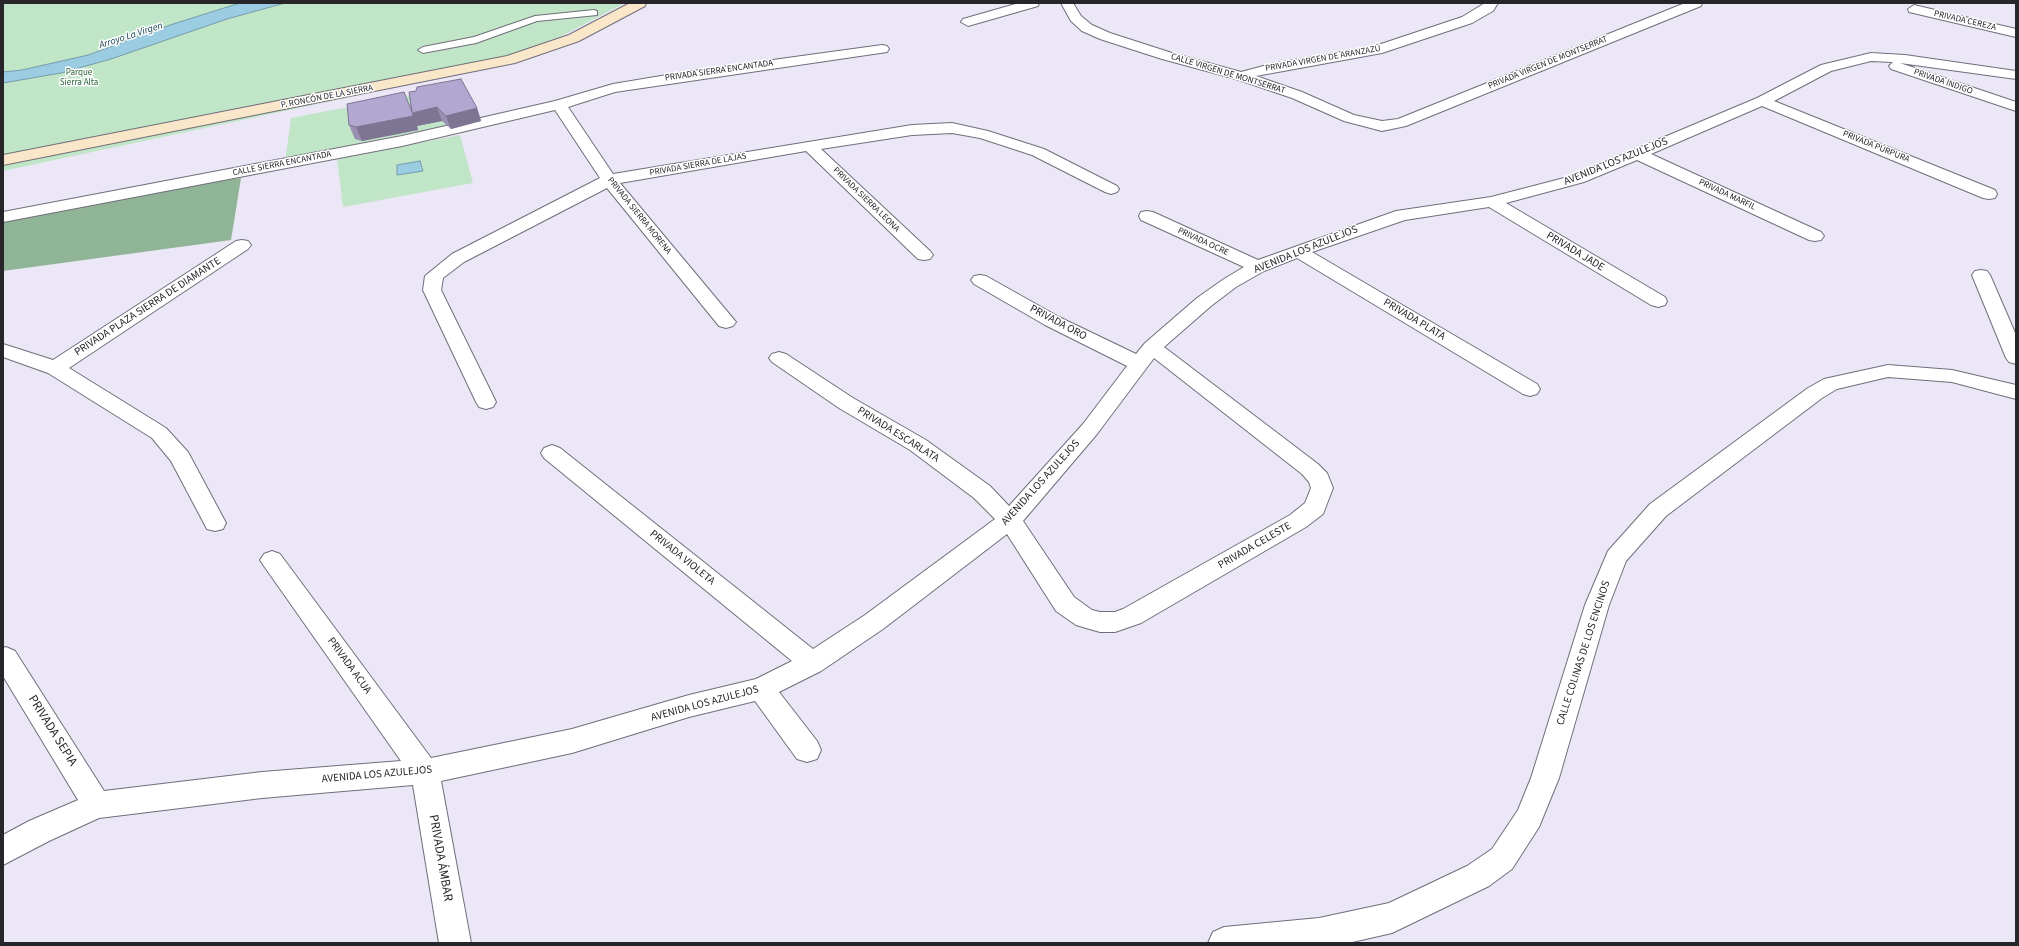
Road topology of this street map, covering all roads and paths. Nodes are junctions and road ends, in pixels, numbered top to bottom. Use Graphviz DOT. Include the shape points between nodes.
graph roads {
  1 [pos="611,3"];
  2 [pos="640,3"];
  3 [pos="1034,3"];
  4 [pos="1067,3"];
  5 [pos="1492,3"];
  6 [pos="1696,3"];
  7 [pos="1914,9"];
  8 [pos="594,13"];
  9 [pos="968,22"];
  10 [pos="2016,33"];
  11 [pos="882,49"];
  12 [pos="423,50"];
  13 [pos="1871,57"];
  14 [pos="2016,75"];
  15 [pos="1241,76"];
  16 [pos="1762,101"];
  17 [pos="559,105"];
  18 [pos="2016,107"];
  19 [pos="142,118"];
  20 [pos="1401,123"];
  21 [pos="809,146"];
  22 [pos="1638,154"];
  23 [pos="3,160"];
  24 [pos="609,180"];
  25 [pos="1111,189"];
  26 [pos="1990,194"];
  27 [pos="1492,202"];
  28 [pos="1147,216"];
  29 [pos="3,217"];
  30 [pos="1815,236"];
  31 [pos="242,245"];
  32 [pos="1298,251"];
  33 [pos="924,255"];
  34 [pos="1258,267"];
  35 [pos="1981,276"];
  36 [pos="980,280"];
  37 [pos="1658,301"];
  38 [pos="726,322"];
  39 [pos="3,350"];
  40 [pos="1145,355"];
  41 [pos="779,358"];
  42 [pos="2016,358"];
  43 [pos="55,368"];
  44 [pos="1530,389"];
  45 [pos="2016,392"];
  46 [pos="486,402"];
  47 [pos="552,454"];
  48 [pos="1010,520"];
  49 [pos="215,524"];
  50 [pos="272,560"];
  51 [pos="6,658"];
  52 [pos="812,663"];
  53 [pos="761,689"];
  54 [pos="807,750"];
  55 [pos="425,772"];
  56 [pos="97,805"];
  57 [pos="3,851"];
  58 [pos="1323,938"];
  59 [pos="455,943"];
  60 [pos="1224,943"];
  1 -- 8 [label="street, P. RONCÓN DE LA SIERRA"];
  2 -- 23 [label="street, P. RONCÓN DE LA SIERRA" via="574,38 510,60"];
  3 -- 9 [label="street"];
  4 -- 15 [label="street, CALLE VIRGEN DE MONTSERRAT" via="1076,18 1087,28 1100,34"];
  5 -- 15 [label="street, PRIVADA VIRGEN DE ARANZAZÚ" via="1467,20 1377,50 1271,68"];
  6 -- 20 [label="street, PRIVADA VIRGEN DE MONTSERRAT"];
  7 -- 10 [label="street, PRIVADA CEREZA"];
  8 -- 12 [label="lane" via="536,19 476,40"];
  8 -- 19 [label="street, P. RONCÓN DE LA SIERRA" via="530,42 476,56"];
  11 -- 17 [label="street, PRIVADA SIERRA ENCANTADA" via="646,82 613,88"];
  13 -- 14 [label="street, AVENIDA LOS AZULEJOS" via="1925,60"];
  13 -- 16 [label="street, AVENIDA LOS AZULEJOS" via="1826,68"];
  13 -- 18 [label="street, PRIVADA ÍNDIGO"];
  15 -- 20 [label="street, CALLE VIRGEN DE MONTSERRAT" via="1297,95 1359,121 1382,126"];
  16 -- 22 [label="street, AVENIDA LOS AZULEJOS"];
  16 -- 26 [label="street, PRIVADA PÚRPURA"];
  17 -- 24 [label="street, PRIVADA SIERRA MORENA"];
  17 -- 29 [label="street, CALLE SIERRA ENCANTADA" via="402,141"];
  21 -- 24 [label="street, PRIVADA SIERRA DE LAJAS"];
  21 -- 25 [label="street, PRIVADA SIERRA DE LAJAS" via="912,130 952,128 983,134 1038,152"];
  21 -- 33 [label="street, PRIVADA SIERRA LEONA"];
  22 -- 27 [label="street, AVENIDA LOS AZULEJOS" via="1578,179"];
  22 -- 30 [label="street, PRIVADA MARFIL"];
  24 -- 38 [label="street, PRIVADA SIERRA MORENA"];
  24 -- 46 [label="street, PRIVADA SIERRA DE LAJAS" via="458,258 434,276 432,290"];
  27 -- 32 [label="street, AVENIDA LOS AZULEJOS" via="1402,215"];
  27 -- 37 [label="street, PRIVADA JADE"];
  28 -- 34 [label="street, PRIVADA OCRE"];
  31 -- 43 [label="street, PRIVADA PLAZA SIERRA DE DIAMANTE"];
  32 -- 34 [label="street, AVENIDA LOS AZULEJOS"];
  32 -- 44 [label="street, PRIVADA PLATA"];
  34 -- 40 [label="street, AVENIDA LOS AZULEJOS" via="1204,302"];
  35 -- 42 [label="street"];
  36 -- 40 [label="street, PRIVADA ORO" via="1052,321"];
  39 -- 43 [label="street"];
  40 -- 48 [label="street, AVENIDA LOS AZULEJOS" via="1090,429"];
  40 -- 48 [label="street, PRIVADA CELESTE" via="1310,469 1322,488 1315,508 1291,525 1132,616 1115,622 1085,618 1065,604"];
  41 -- 48 [label="street, PRIVADA ESCARLATA" via="846,403 918,445 982,492"];
  43 -- 49 [label="street" via="159,433 180,457"];
  45 -- 58 [label="street, CALLE COLINAS DE LOS ENCINOS" via="1952,376 1908,371 1888,371 1831,384 1815,393 1658,510 1616,557 1597,605 1545,778 1530,818 1502,859 1478,876 1392,918"];
  47 -- 52 [label="street, PRIVADA VIOLETA"];
  48 -- 52 [label="street, AVENIDA LOS AZULEJOS" via="916,592"];
  50 -- 55 [label="street, PRIVADA ACUA"];
  51 -- 56 [label="street, PRIVADA SEPIA"];
  52 -- 53 [label="street, AVENIDA LOS AZULEJOS"];
  53 -- 54 [label="street"];
  53 -- 55 [label="street, AVENIDA LOS AZULEJOS" via="689,706 572,741"];
  55 -- 56 [label="street, AVENIDA LOS AZULEJOS" via="262,784"];
  55 -- 59 [label="street, PRIVADA ÁMBAR"];
  56 -- 57 [label="street, AVENIDA LOS AZULEJOS" via="39,831"];
  58 -- 60 [label="street, CALLE COLINAS DE LOS ENCINOS"];
}
